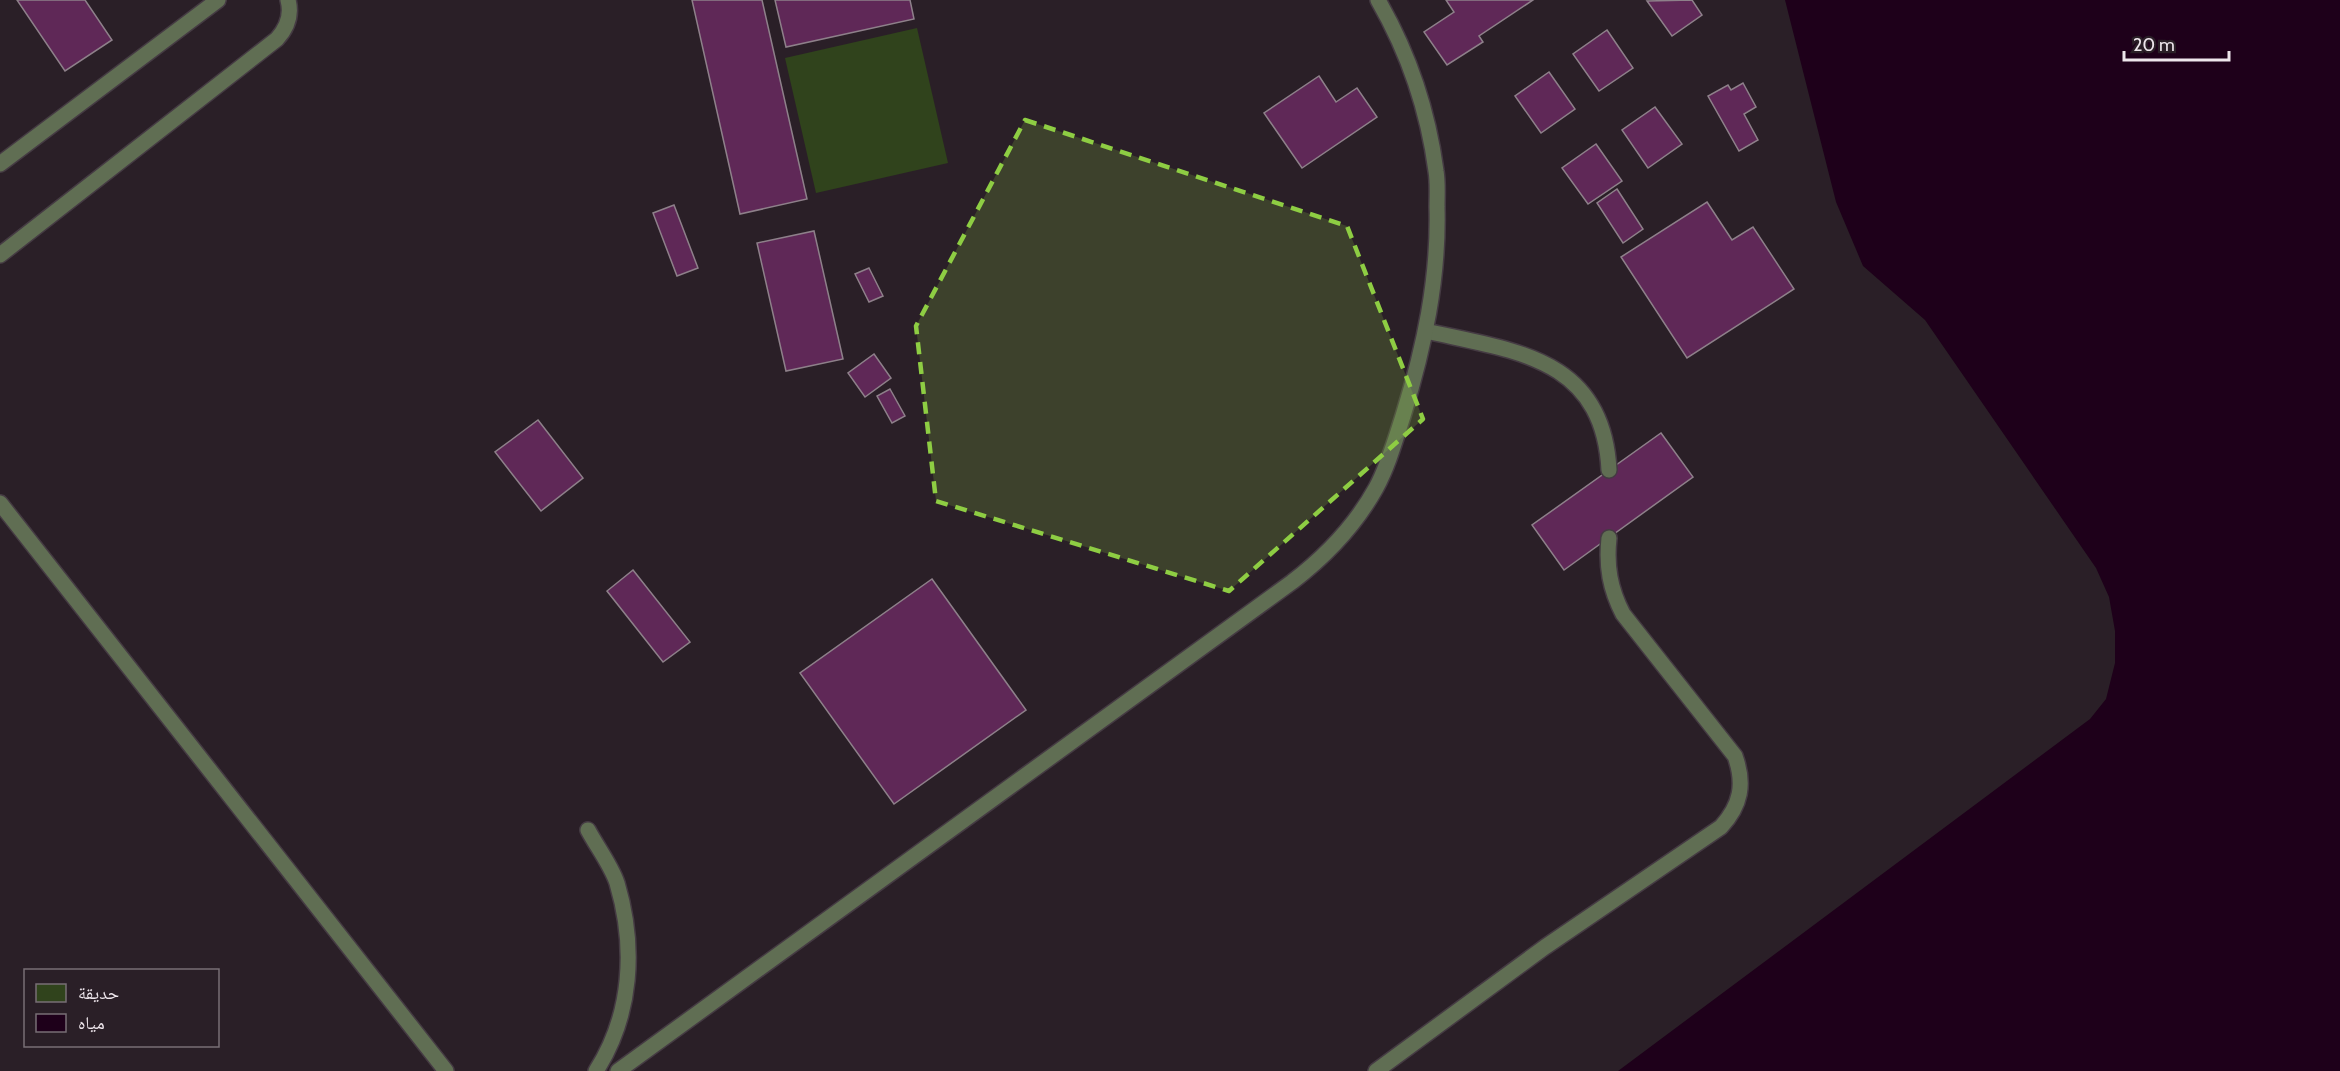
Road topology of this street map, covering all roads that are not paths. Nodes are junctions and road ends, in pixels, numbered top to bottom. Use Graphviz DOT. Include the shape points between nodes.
graph roads {
  1 [pos="219,0"];
  2 [pos="288,0"];
  3 [pos="1378,0"];
  4 [pos="0,164"];
  5 [pos="0,255"];
  6 [pos="1426,331"];
  7 [pos="1609,470"];
  8 [pos="0,503"];
  9 [pos="1609,538"];
  10 [pos="588,830"];
  11 [pos="446,1071"];
  12 [pos="596,1071"];
  13 [pos="618,1071"];
  14 [pos="1376,1071"];
  1 -- 4 [label="lane"];
  2 -- 5 [label="lane" via="289,18 277,39"];
  3 -- 6 [label="lane" via="1419,96 1437,173 1436,269"];
  6 -- 7 [label="lane" via="1534,357 1566,376 1581,392 1602,428"];
  6 -- 13 [label="lane" via="1391,454 1376,488 1338,542 1316,563"];
  8 -- 11 [label="lane"];
  9 -- 14 [label="lane" via="1609,577 1623,614 1735,756 1741,779 1732,816"];
  10 -- 12 [label="lane" via="616,882 629,938 627,996 609,1051"];
}
